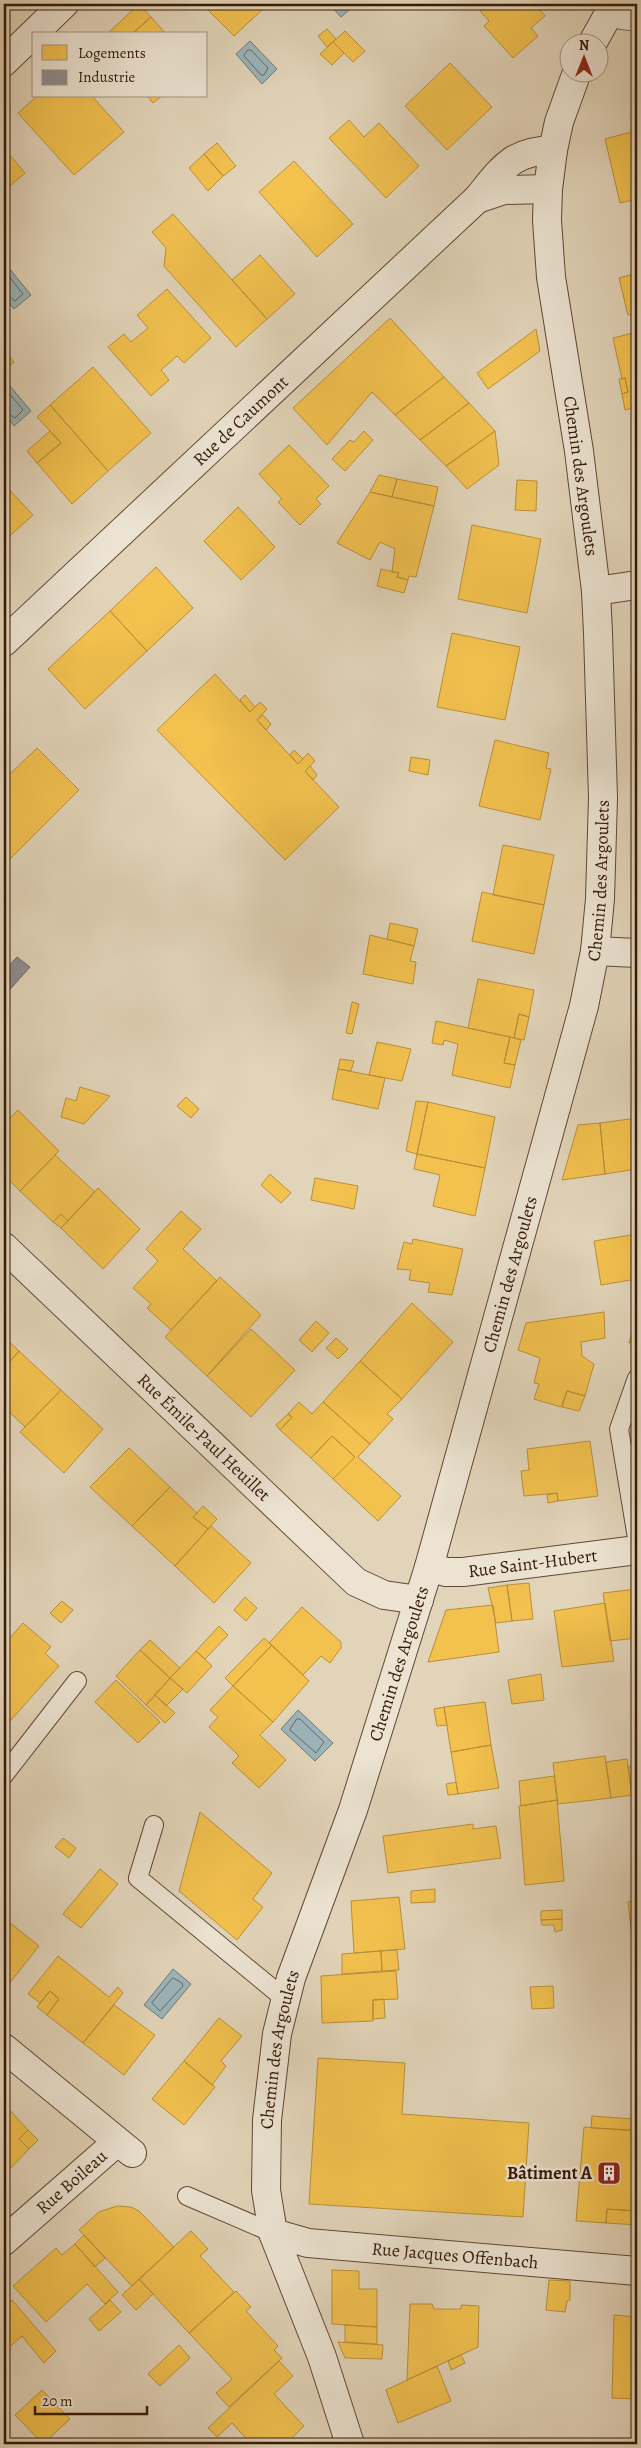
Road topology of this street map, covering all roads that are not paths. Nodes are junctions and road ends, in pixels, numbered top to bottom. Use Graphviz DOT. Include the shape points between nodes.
graph roads {
  1 [pos="64,4"];
  2 [pos="610,6"];
  3 [pos="637,17"];
  4 [pos="35,32"];
  5 [pos="598,32"];
  6 [pos="32,35"];
  7 [pos="4,62"];
  8 [pos="573,82"];
  9 [pos="553,150"];
  10 [pos="548,189"];
  11 [pos="477,199"];
  12 [pos="637,585"];
  13 [pos="596,591"];
  14 [pos="4,642"];
  15 [pos="595,951"];
  16 [pos="637,953"];
  17 [pos="4,1247"];
  18 [pos="637,1378"];
  19 [pos="637,1538"];
  20 [pos="637,1550"];
  21 [pos="429,1567"];
  22 [pos="419,1600"];
  23 [pos="77,1681"];
  24 [pos="5,1770"];
  25 [pos="154,1825"];
  26 [pos="285,1999"];
  27 [pos="4,2048"];
  28 [pos="187,2196"];
  29 [pos="273,2233"];
  30 [pos="4,2241"];
  31 [pos="637,2271"];
  32 [pos="350,2444"];
  1 -- 4 [label="street"];
  2 -- 3 [label="street" via="622,15"];
  2 -- 5 [label="street"];
  6 -- 7 [label="street"];
  8 -- 9 [label="street, Chemin des Argoulets"];
  9 -- 10 [label="street, Chemin des Argoulets"];
  9 -- 11 [label="street, Rue de Caumont" via="520,154 501,169"];
  10 -- 11 [label="street, Rue de Caumont" via="504,190"];
  10 -- 13 [label="street, Chemin des Argoulets" via="551,277 579,451"];
  11 -- 14 [label="street, Rue de Caumont"];
  12 -- 13 [label="street"];
  13 -- 15 [label="street, Chemin des Argoulets" via="603,798"];
  15 -- 16 [label="street"];
  15 -- 21 [label="street, Chemin des Argoulets" via="584,1006"];
  17 -- 22 [label="street, Rue Émile-Paul Heuillet" via="356,1582 384,1595"];
  18 -- 19 [label="lane" via="619,1428"];
  20 -- 21 [label="street, Rue Saint-Hubert" via="462,1572"];
  21 -- 22 [label="street, Chemin des Argoulets"];
  22 -- 26 [label="street, Chemin des Argoulets" via="353,1810"];
  23 -- 24 [label="lane"];
  25 -- 26 [label="lane" via="138,1878"];
  26 -- 29 [label="street, Chemin des Argoulets" via="277,2034 267,2120 266,2190"];
  27 -- 30 [label="street, Rue Boileau" via="125,2147"];
  28 -- 29 [label="lane"];
  29 -- 31 [label="street, Rue Jacques Offenbach" via="308,2243"];
  29 -- 32 [label="street, Chemin des Argoulets" via="322,2357"];
}
